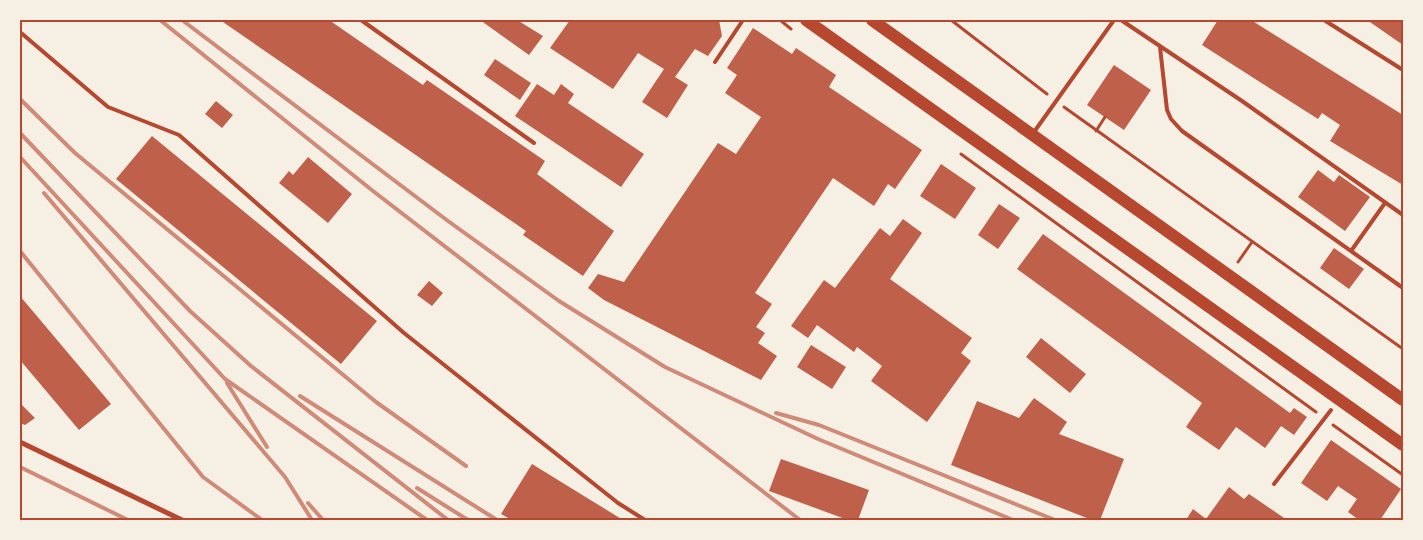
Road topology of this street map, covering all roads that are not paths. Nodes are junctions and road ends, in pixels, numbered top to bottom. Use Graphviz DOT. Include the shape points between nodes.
graph roads {
  1 [pos="360,20"];
  2 [pos="742,20"];
  3 [pos="806,20"];
  4 [pos="872,20"];
  5 [pos="1114,20"];
  6 [pos="1121,20"];
  7 [pos="1324,20"];
  8 [pos="20,32"];
  9 [pos="1160,46"];
  10 [pos="715,62"];
  11 [pos="1403,70"];
  12 [pos="1032,135"];
  13 [pos="534,143"];
  14 [pos="1385,203"];
  15 [pos="1403,216"];
  16 [pos="1351,251"];
  17 [pos="1403,288"];
  18 [pos="1403,400"];
  19 [pos="1331,410"];
  20 [pos="20,442"];
  21 [pos="1403,445"];
  22 [pos="1274,484"];
  23 [pos="182,520"];
  24 [pos="645,520"];
  1 -- 13 [label="lane"];
  2 -- 10 [label="lane"];
  3 -- 21 [label="main road"];
  4 -- 12 [label="main road"];
  5 -- 12 [label="lane"];
  6 -- 9 [label="lane"];
  7 -- 11 [label="lane"];
  8 -- 24 [label="lane" via="108,106 179,135 404,332 618,504"];
  9 -- 14 [label="lane"];
  9 -- 16 [label="lane" via="1167,110 1182,132"];
  12 -- 18 [label="main road"];
  14 -- 15 [label="lane"];
  14 -- 16 [label="lane"];
  16 -- 17 [label="lane"];
  19 -- 22 [label="lane"];
  20 -- 23 [label="street"];
}
